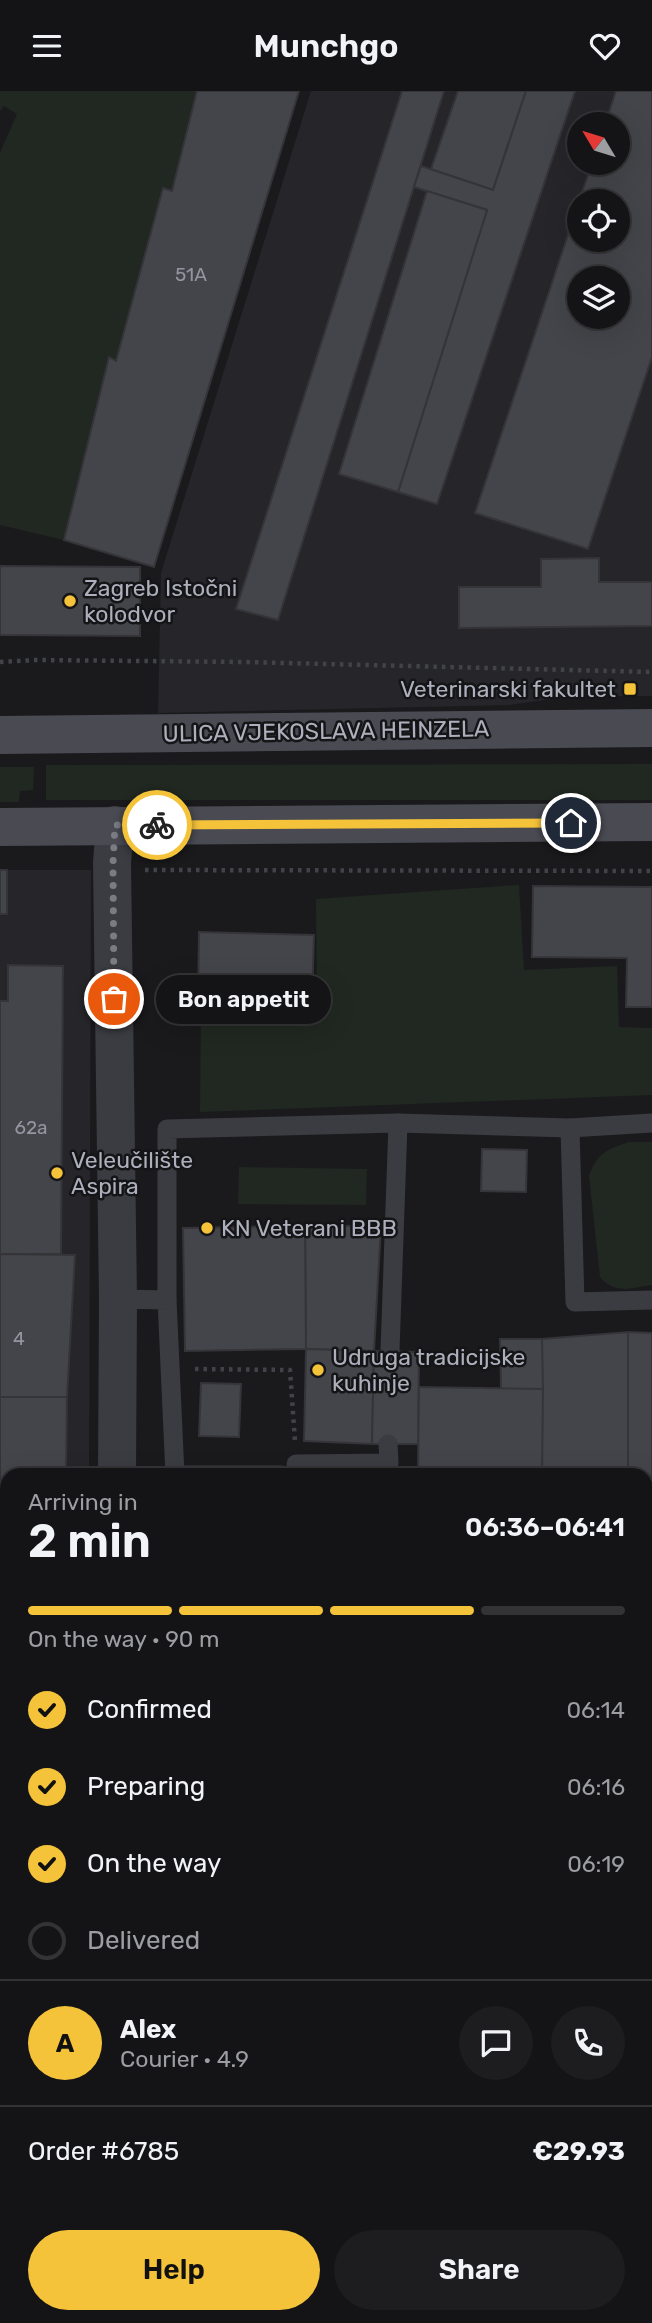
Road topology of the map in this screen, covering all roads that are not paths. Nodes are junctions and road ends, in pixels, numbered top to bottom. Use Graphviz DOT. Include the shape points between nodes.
graph roads {
  1 [pos="652,728"];
  2 [pos="0,735"];
  3 [pos="652,822"];
  4 [pos="115,825"];
  5 [pos="0,827"];
  6 [pos="398,1123"];
  7 [pos="652,1123"];
  8 [pos="570,1128"];
  9 [pos="118,1299"];
  10 [pos="167,1300"];
  11 [pos="652,1300"];
  12 [pos="390,1351"];
  13 [pos="388,1444"];
  14 [pos="117,1468"];
  15 [pos="175,1468"];
  16 [pos="318,1468"];
  1 -- 2 [label="main road, ULICA VJEKOSLAVA HEINZELA"];
  3 -- 4 [label="main road"];
  4 -- 5 [label="main road"];
  4 -- 9 [label="street"];
  6 -- 8 [label="lane"];
  6 -- 10 [label="lane" via="167,1129"];
  6 -- 12 [label="lane"];
  7 -- 8 [label="lane"];
  8 -- 11 [label="lane" via="575,1301"];
  9 -- 10 [label="lane"];
  9 -- 14 [label="street"];
  10 -- 15 [label="lane"];
  13 -- 16 [label="lane" via="389,1463"];
}
